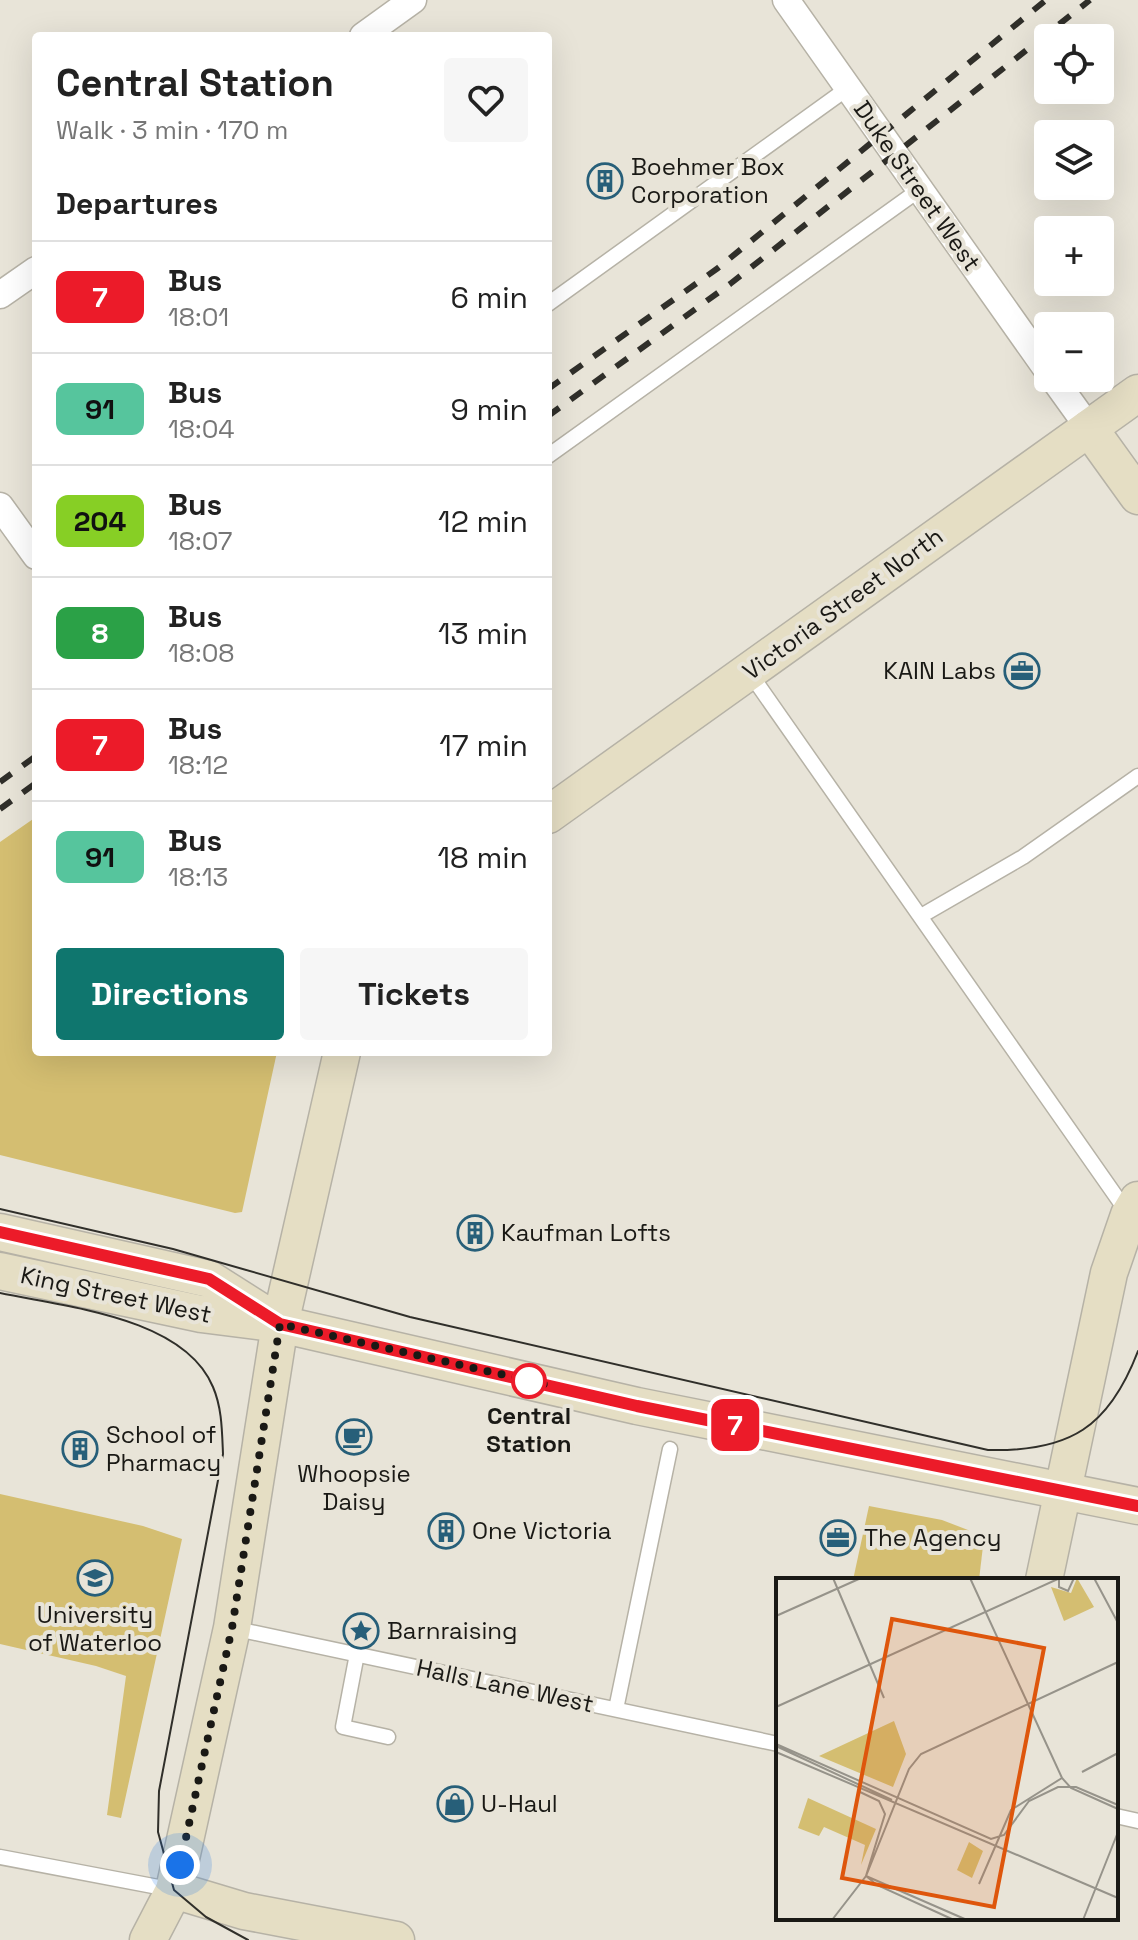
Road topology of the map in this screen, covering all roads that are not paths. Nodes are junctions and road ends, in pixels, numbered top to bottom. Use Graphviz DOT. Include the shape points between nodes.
graph roads {
  1 [pos="413,0"];
  2 [pos="786,0"];
  3 [pos="369,32"];
  4 [pos="848,88"];
  5 [pos="919,190"];
  6 [pos="32,273"];
  7 [pos="0,295"];
  8 [pos="552,301"];
  9 [pos="1034,351"];
  10 [pos="1063,392"];
  11 [pos="1138,393"];
  12 [pos="1089,428"];
  13 [pos="552,453"];
  14 [pos="1138,496"];
  15 [pos="0,506"];
  16 [pos="32,550"];
  17 [pos="749,672"];
  18 [pos="1138,776"];
  19 [pos="552,812"];
  20 [pos="921,916"];
  21 [pos="341,1056"];
  22 [pos="1135,1211"];
  23 [pos="0,1232"];
  24 [pos="0,1271"];
  25 [pos="280,1324"];
  26 [pos="670,1449"];
  27 [pos="1061,1490"];
  28 [pos="1138,1506"];
  29 [pos="1044,1578"];
  30 [pos="232,1628"];
  31 [pos="357,1654"];
  32 [pos="616,1709"];
  33 [pos="388,1737"];
  34 [pos="776,1744"];
  35 [pos="1118,1816"];
  36 [pos="1138,1821"];
  37 [pos="0,1857"];
  38 [pos="174,1890"];
  39 [pos="148,1940"];
  40 [pos="396,1940"];
  1 -- 3 [label="street"];
  2 -- 4 [label="street, Duke Street West"];
  4 -- 5 [label="street, Duke Street West"];
  4 -- 8 [label="lane"];
  5 -- 9 [label="street, Duke Street West"];
  5 -- 13 [label="lane"];
  6 -- 7 [label="street"];
  10 -- 12 [label="street"];
  11 -- 12 [label="main road, Victoria Street North"];
  12 -- 14 [label="main road"];
  12 -- 17 [label="main road, Victoria Street North"];
  15 -- 16 [label="street"];
  17 -- 19 [label="main road, Victoria Street North"];
  17 -- 20 [label="lane"];
  18 -- 20 [label="lane" via="1023,857"];
  20 -- 22 [label="lane"];
  21 -- 25 [label="main road"];
  22 -- 27 [label="main road" via="1109,1273"];
  23 -- 25 [label="main road, King Street West" via="209,1279"];
  24 -- 25 [label="main road, King Street West" via="201,1314"];
  25 -- 27 [label="main road, King Street West" via="637,1406"];
  25 -- 30 [label="main road"];
  26 -- 32 [label="lane"];
  27 -- 28 [label="main road, King Street West"];
  27 -- 29 [label="main road"];
  30 -- 31 [label="lane, Halls Lane West"];
  30 -- 38 [label="main road"];
  31 -- 32 [label="lane, Halls Lane West"];
  31 -- 33 [label="lane" via="343,1727"];
  32 -- 34 [label="lane, Halls Lane West"];
  35 -- 36 [label="lane"];
  37 -- 38 [label="lane"];
  38 -- 39 [label="main road"];
  38 -- 40 [label="main road" via="244,1911"];
}
